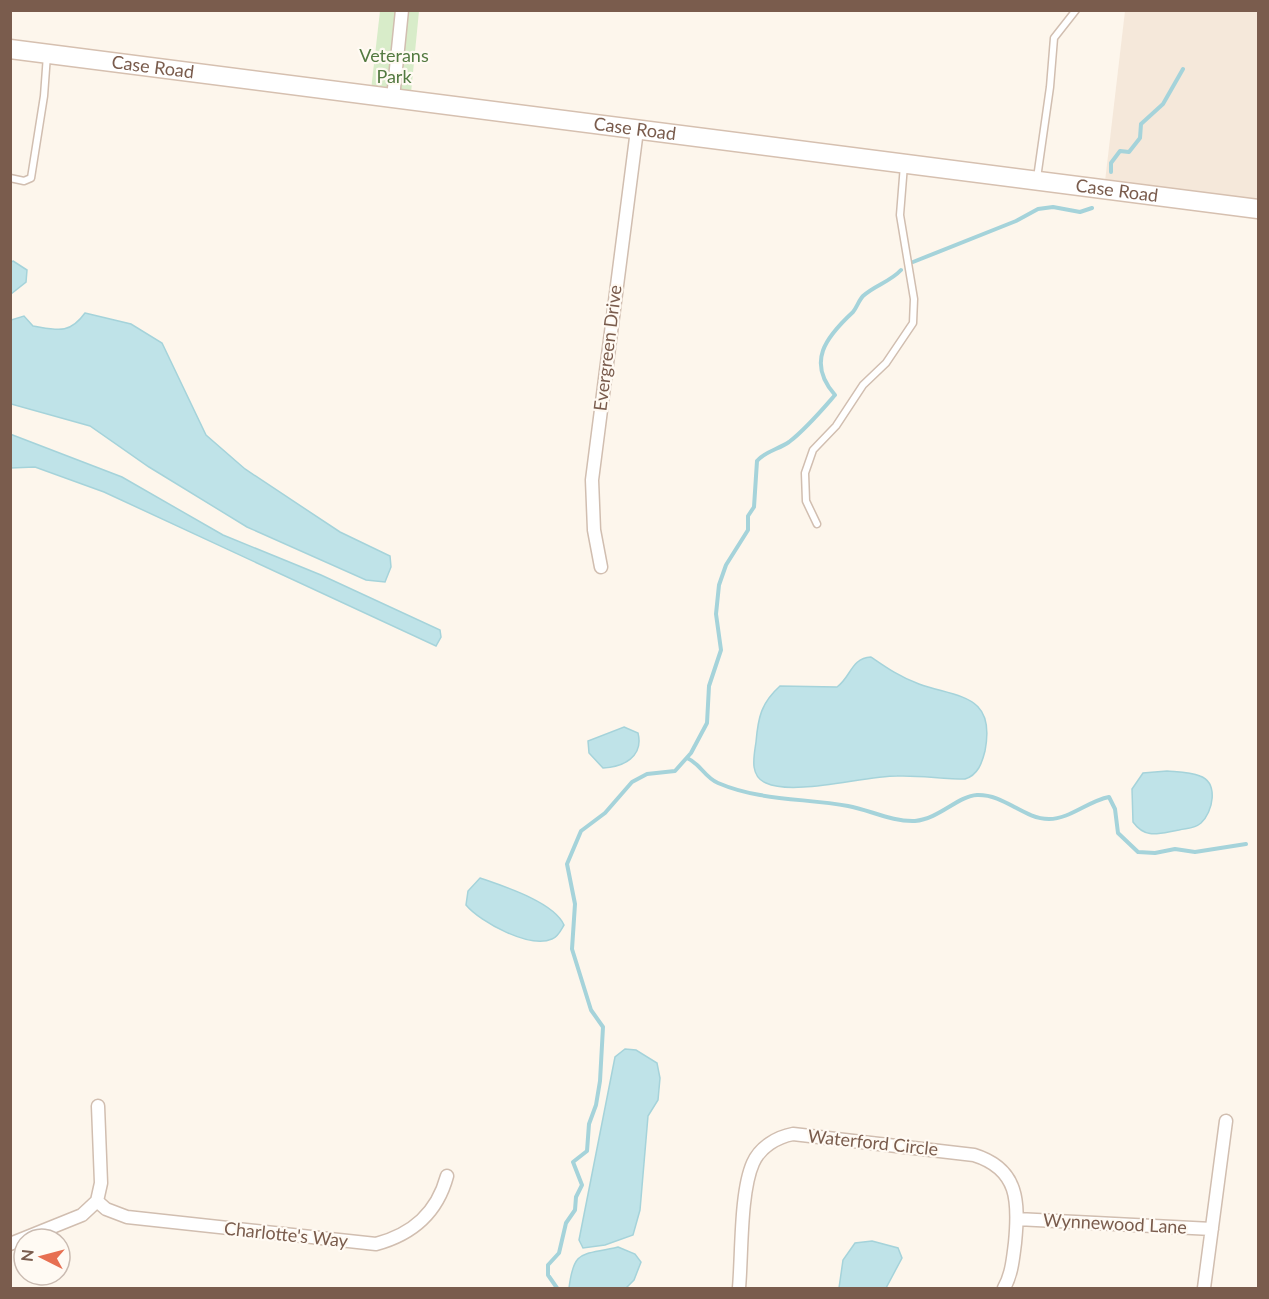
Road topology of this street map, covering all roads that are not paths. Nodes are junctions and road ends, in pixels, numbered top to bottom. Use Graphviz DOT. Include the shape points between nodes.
graph roads {
  1 [pos="402,10"];
  2 [pos="1076,10"];
  3 [pos="10,49"];
  4 [pos="47,53"];
  5 [pos="393,98"];
  6 [pos="637,130"];
  7 [pos="904,164"];
  8 [pos="10,178"];
  9 [pos="1036,182"];
  10 [pos="1258,209"];
  11 [pos="817,524"];
  12 [pos="601,567"];
  13 [pos="98,1106"];
  14 [pos="1226,1121"];
  15 [pos="447,1176"];
  16 [pos="97,1201"];
  17 [pos="1017,1219"];
  18 [pos="1212,1229"];
  19 [pos="10,1244"];
  20 [pos="740,1288"];
  21 [pos="1004,1288"];
  22 [pos="1204,1288"];
  1 -- 5 [label="street"];
  2 -- 9 [label="lane" via="1054,38"];
  3 -- 4 [label="street, Case Road"];
  4 -- 5 [label="street, Case Road"];
  4 -- 8 [label="lane" via="31,178 24,182"];
  5 -- 6 [label="street, Case Road"];
  6 -- 7 [label="street, Case Road"];
  6 -- 12 [label="street, Evergreen Drive" via="592,480 594,530"];
  7 -- 9 [label="street, Case Road"];
  7 -- 11 [label="lane" via="900,215 914,299 913,322 886,363 813,450 805,473 806,501"];
  9 -- 10 [label="street, Case Road"];
  13 -- 16 [label="street" via="101,1183"];
  14 -- 18 [label="street, Wynnewood Lane"];
  15 -- 16 [label="street, Charlotte's Way" via="435,1205 418,1225 397,1238 370,1244 127,1217"];
  16 -- 19 [label="street" via="82,1215"];
  17 -- 18 [label="street, Wynnewood Lane"];
  17 -- 20 [label="street, Waterford Circle" via="1011,1183 997,1165 985,1158 785,1136 763,1149 750,1171"];
  17 -- 21 [label="street, Waterford Circle" via="1012,1264"];
  18 -- 22 [label="street, Wynnewood Lane"];
}
